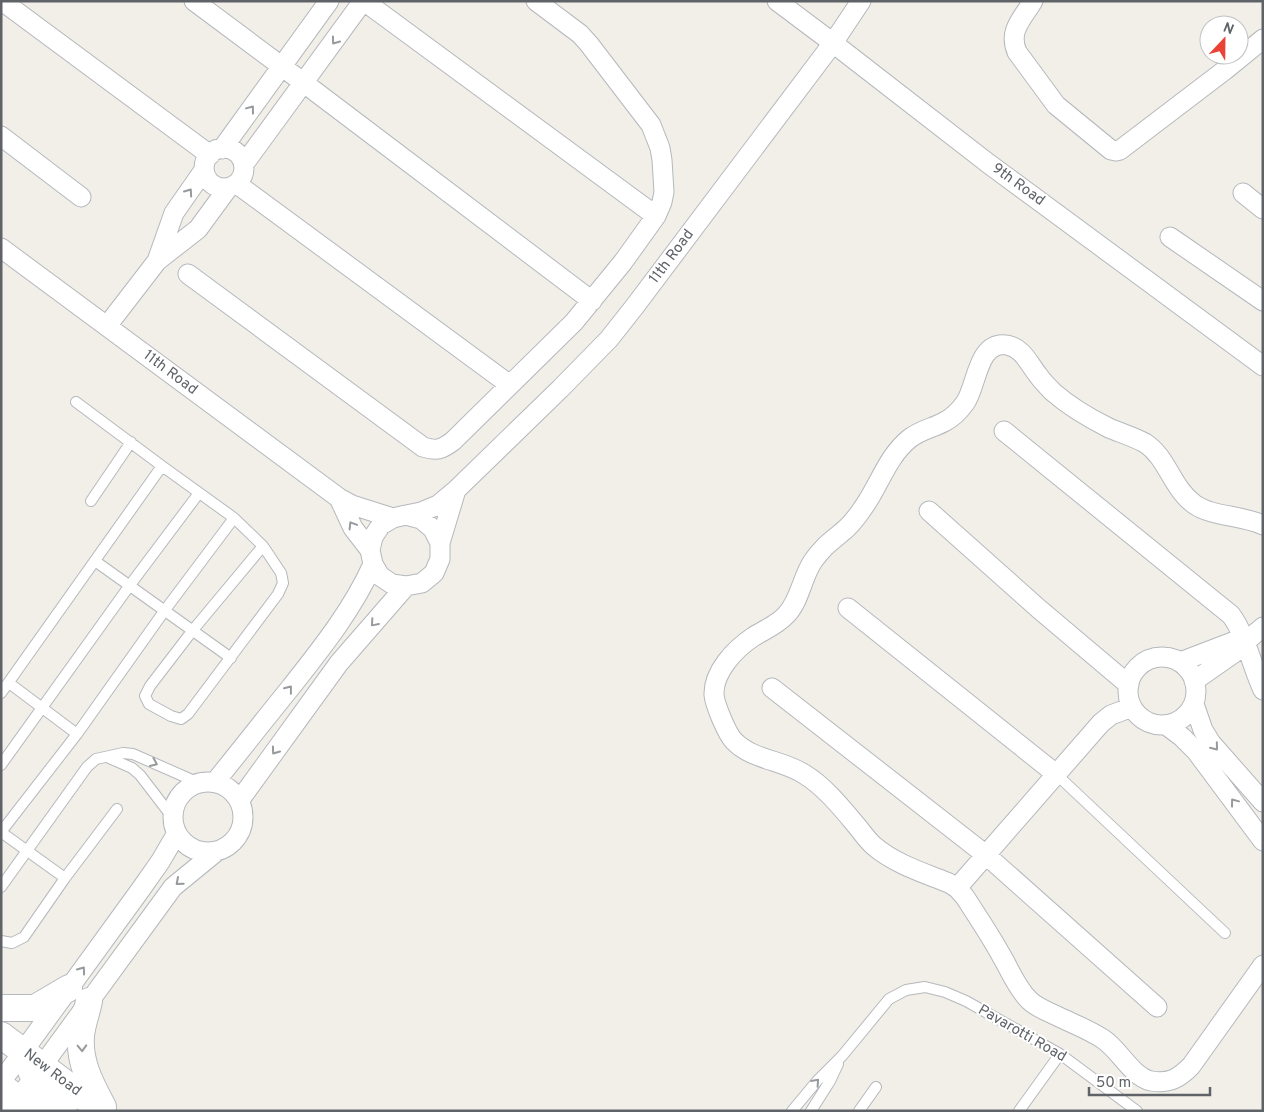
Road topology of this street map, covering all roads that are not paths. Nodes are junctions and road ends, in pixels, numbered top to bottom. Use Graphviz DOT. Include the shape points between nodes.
graph roads {
  1 [pos="2,1"];
  2 [pos="194,1"];
  3 [pos="329,1"];
  4 [pos="364,1"];
  5 [pos="536,1"];
  6 [pos="777,1"];
  7 [pos="861,1"];
  8 [pos="1033,1"];
  9 [pos="1263,38"];
  10 [pos="833,43"];
  11 [pos="282,66"];
  12 [pos="304,82"];
  13 [pos="1,136"];
  14 [pos="212,158"];
  15 [pos="244,164"];
  16 [pos="232,186"];
  17 [pos="1243,193"];
  18 [pos="81,197"];
  19 [pos="1263,209"];
  20 [pos="656,216"];
  21 [pos="1170,237"];
  22 [pos="1,248"];
  23 [pos="157,261"];
  24 [pos="188,274"];
  25 [pos="592,301"];
  26 [pos="1263,301"];
  27 [pos="106,326"];
  28 [pos="1263,366"];
  29 [pos="510,385"];
  30 [pos="76,402"];
  31 [pos="1004,431"];
  32 [pos="131,442"];
  33 [pos="162,466"];
  34 [pos="456,490"];
  35 [pos="199,493"];
  36 [pos="339,498"];
  37 [pos="91,501"];
  38 [pos="929,511"];
  39 [pos="399,517"];
  40 [pos="234,518"];
  41 [pos="1263,525"];
  42 [pos="440,543"];
  43 [pos="263,546"];
  44 [pos="371,557"];
  45 [pos="95,561"];
  46 [pos="130,586"];
  47 [pos="406,586"];
  48 [pos="848,608"];
  49 [pos="165,610"];
  50 [pos="193,630"];
  51 [pos="1250,636"];
  52 [pos="231,658"];
  53 [pos="1180,662"];
  54 [pos="1194,681"];
  55 [pos="9,683"];
  56 [pos="1129,685"];
  57 [pos="772,688"];
  58 [pos="1263,690"];
  59 [pos="1,693"];
  60 [pos="1194,704"];
  61 [pos="1132,707"];
  62 [pos="43,708"];
  63 [pos="1166,725"];
  64 [pos="77,734"];
  65 [pos="107,757"];
  66 [pos="1,766"];
  67 [pos="1056,774"];
  68 [pos="207,783"];
  69 [pos="239,801"];
  70 [pos="1263,802"];
  71 [pos="117,809"];
  72 [pos="175,826"];
  73 [pos="1,832"];
  74 [pos="1263,841"];
  75 [pos="28,850"];
  76 [pos="217,851"];
  77 [pos="986,855"];
  78 [pos="65,878"];
  79 [pos="1,887"];
  80 [pos="957,888"];
  81 [pos="1225,933"];
  82 [pos="1,941"];
  83 [pos="1263,965"];
  84 [pos="79,994"];
  85 [pos="1156,1007"];
  86 [pos="1,1008"];
  87 [pos="1,1035"];
  88 [pos="1060,1054"];
  89 [pos="842,1056"];
  90 [pos="33,1065"];
  91 [pos="876,1087"];
  92 [pos="10,1090"];
  93 [pos="64,1111"];
  94 [pos="103,1111"];
  95 [pos="792,1111"];
  96 [pos="811,1111"];
  97 [pos="859,1111"];
  98 [pos="1019,1111"];
  99 [pos="1137,1111"];
  1 -- 14 [label="street"];
  2 -- 11 [label="street"];
  3 -- 11 [label="street"];
  4 -- 12 [label="street, one-way"];
  4 -- 20 [label="street"];
  5 -- 20 [label="street" via="590,44 651,125 660,148 664,192"];
  6 -- 10 [label="street, 9th Road"];
  7 -- 10 [label="street, 11th Road"];
  8 -- 9 [label="street" via="1015,28 1013,44 1017,52 1056,105 1116,151 1232,65"];
  10 -- 28 [label="street, 9th Road" via="989,164"];
  10 -- 34 [label="street, 11th Road" via="609,338"];
  11 -- 12 [label="street"];
  14 -- 11 [label="street, one-way"];
  12 -- 15 [label="street"];
  12 -- 25 [label="street"];
  13 -- 18 [label="street"];
  14 -- 15 [label="street" via="227,149 238,154"];
  14 -- 16 [label="street" via="208,180 222,188"];
  23 -- 14 [label="street, one-way" via="174,213"];
  15 -- 16 [label="street" via="243,175"];
  16 -- 23 [label="street" via="198,230"];
  16 -- 29 [label="street"];
  17 -- 19 [label="street"];
  20 -- 25 [label="street"];
  21 -- 26 [label="street"];
  22 -- 27 [label="street, 11th Road"];
  23 -- 27 [label="street"];
  24 -- 29 [label="street" via="423,447 444,448"];
  25 -- 29 [label="street"];
  27 -- 36 [label="street, 11th Road"];
  30 -- 32 [label="lane"];
  31 -- 51 [label="street" via="1224,608"];
  32 -- 33 [label="lane"];
  32 -- 37 [label="lane"];
  33 -- 35 [label="lane"];
  33 -- 45 [label="lane"];
  34 -- 39 [label="street, 11th Road" via="438,505"];
  34 -- 42 [label="street, 11th Road"];
  35 -- 40 [label="lane"];
  35 -- 46 [label="lane"];
  36 -- 39 [label="street, 11th Road" via="352,505"];
  44 -- 36 [label="street, 11th Road, one-way"];
  38 -- 56 [label="street"];
  39 -- 42 [label="street" via="421,519 433,529"];
  39 -- 44 [label="street" via="381,525 373,537"];
  40 -- 43 [label="lane"];
  40 -- 49 [label="lane"];
  41 -- 80 [label="street" via="1196,506 1173,481 1154,450 1075,410 1039,378 1022,352 1005,344 989,350 982,359 966,402 959,410 946,422 909,439 898,450 863,508 843,532 824,546 812,563 787,615 751,638 723,667 716,681 714,696 726,730 740,747 805,774 823,788 873,845 893,859"];
  42 -- 47 [label="street" via="440,559 434,573 422,583"];
  43 -- 50 [label="lane"];
  43 -- 52 [label="lane" via="283,583"];
  44 -- 47 [label="street" via="380,576 392,584"];
  68 -- 44 [label="street, one-way" via="320,649 366,580"];
  45 -- 46 [label="lane"];
  45 -- 55 [label="lane"];
  46 -- 49 [label="lane"];
  46 -- 62 [label="lane"];
  47 -- 69 [label="street, one-way" via="339,663"];
  48 -- 67 [label="street"];
  49 -- 50 [label="lane"];
  49 -- 64 [label="lane"];
  50 -- 52 [label="lane"];
  50 -- 52 [label="lane" via="150,686 145,696 149,704 181,719"];
  51 -- 53 [label="street"];
  51 -- 54 [label="street" via="1237,650"];
  51 -- 58 [label="street" via="1256,675"];
  53 -- 54 [label="street"];
  53 -- 56 [label="street" via="1162,658 1144,662 1137,668"];
  54 -- 60 [label="street"];
  55 -- 59 [label="lane"];
  55 -- 62 [label="lane"];
  56 -- 61 [label="street"];
  57 -- 77 [label="street"];
  60 -- 63 [label="street" via="1183,718"];
  60 -- 70 [label="street, one-way" via="1211,743"];
  61 -- 63 [label="street" via="1146,721"];
  61 -- 67 [label="street" via="1106,717"];
  62 -- 64 [label="lane"];
  62 -- 66 [label="lane"];
  74 -- 63 [label="street, one-way" via="1196,750"];
  64 -- 73 [label="lane"];
  65 -- 68 [label="lane, one-way" via="133,754"];
  65 -- 72 [label="lane" via="136,772"];
  65 -- 75 [label="lane" via="96,759 87,767"];
  67 -- 77 [label="street"];
  67 -- 81 [label="lane"];
  68 -- 69 [label="street" via="229,789"];
  68 -- 72 [label="street" via="185,790 176,803"];
  69 -- 76 [label="street" via="244,816 240,831 231,844"];
  71 -- 78 [label="lane"];
  72 -- 76 [label="street" via="187,845 201,851"];
  84 -- 72 [label="street, one-way" via="152,872"];
  73 -- 75 [label="lane"];
  75 -- 78 [label="lane"];
  75 -- 79 [label="lane"];
  76 -- 84 [label="street, one-way" via="173,888"];
  77 -- 80 [label="street"];
  77 -- 85 [label="street"];
  78 -- 82 [label="lane" via="24,937 12,943"];
  80 -- 83 [label="street" via="1030,1001 1040,1009 1104,1039 1129,1066 1149,1080 1173,1080 1192,1066"];
  84 -- 86 [label="main road" via="35,1008"];
  84 -- 90 [label="street"];
  84 -- 94 [label="main road, one-way" via="82,1058"];
  87 -- 90 [label="main road, New Road"];
  88 -- 89 [label="lane, Pavarotti Road" via="966,1001 926,987 906,990 889,999"];
  88 -- 98 [label="lane"];
  88 -- 99 [label="lane, Pavarotti Road"];
  95 -- 89 [label="lane, one-way"];
  89 -- 96 [label="lane"];
  90 -- 92 [label="street"];
  90 -- 92 [label="street"];
  90 -- 93 [label="main road" via="46,1097"];
  90 -- 94 [label="main road, New Road"];
  91 -- 97 [label="lane"];
}
